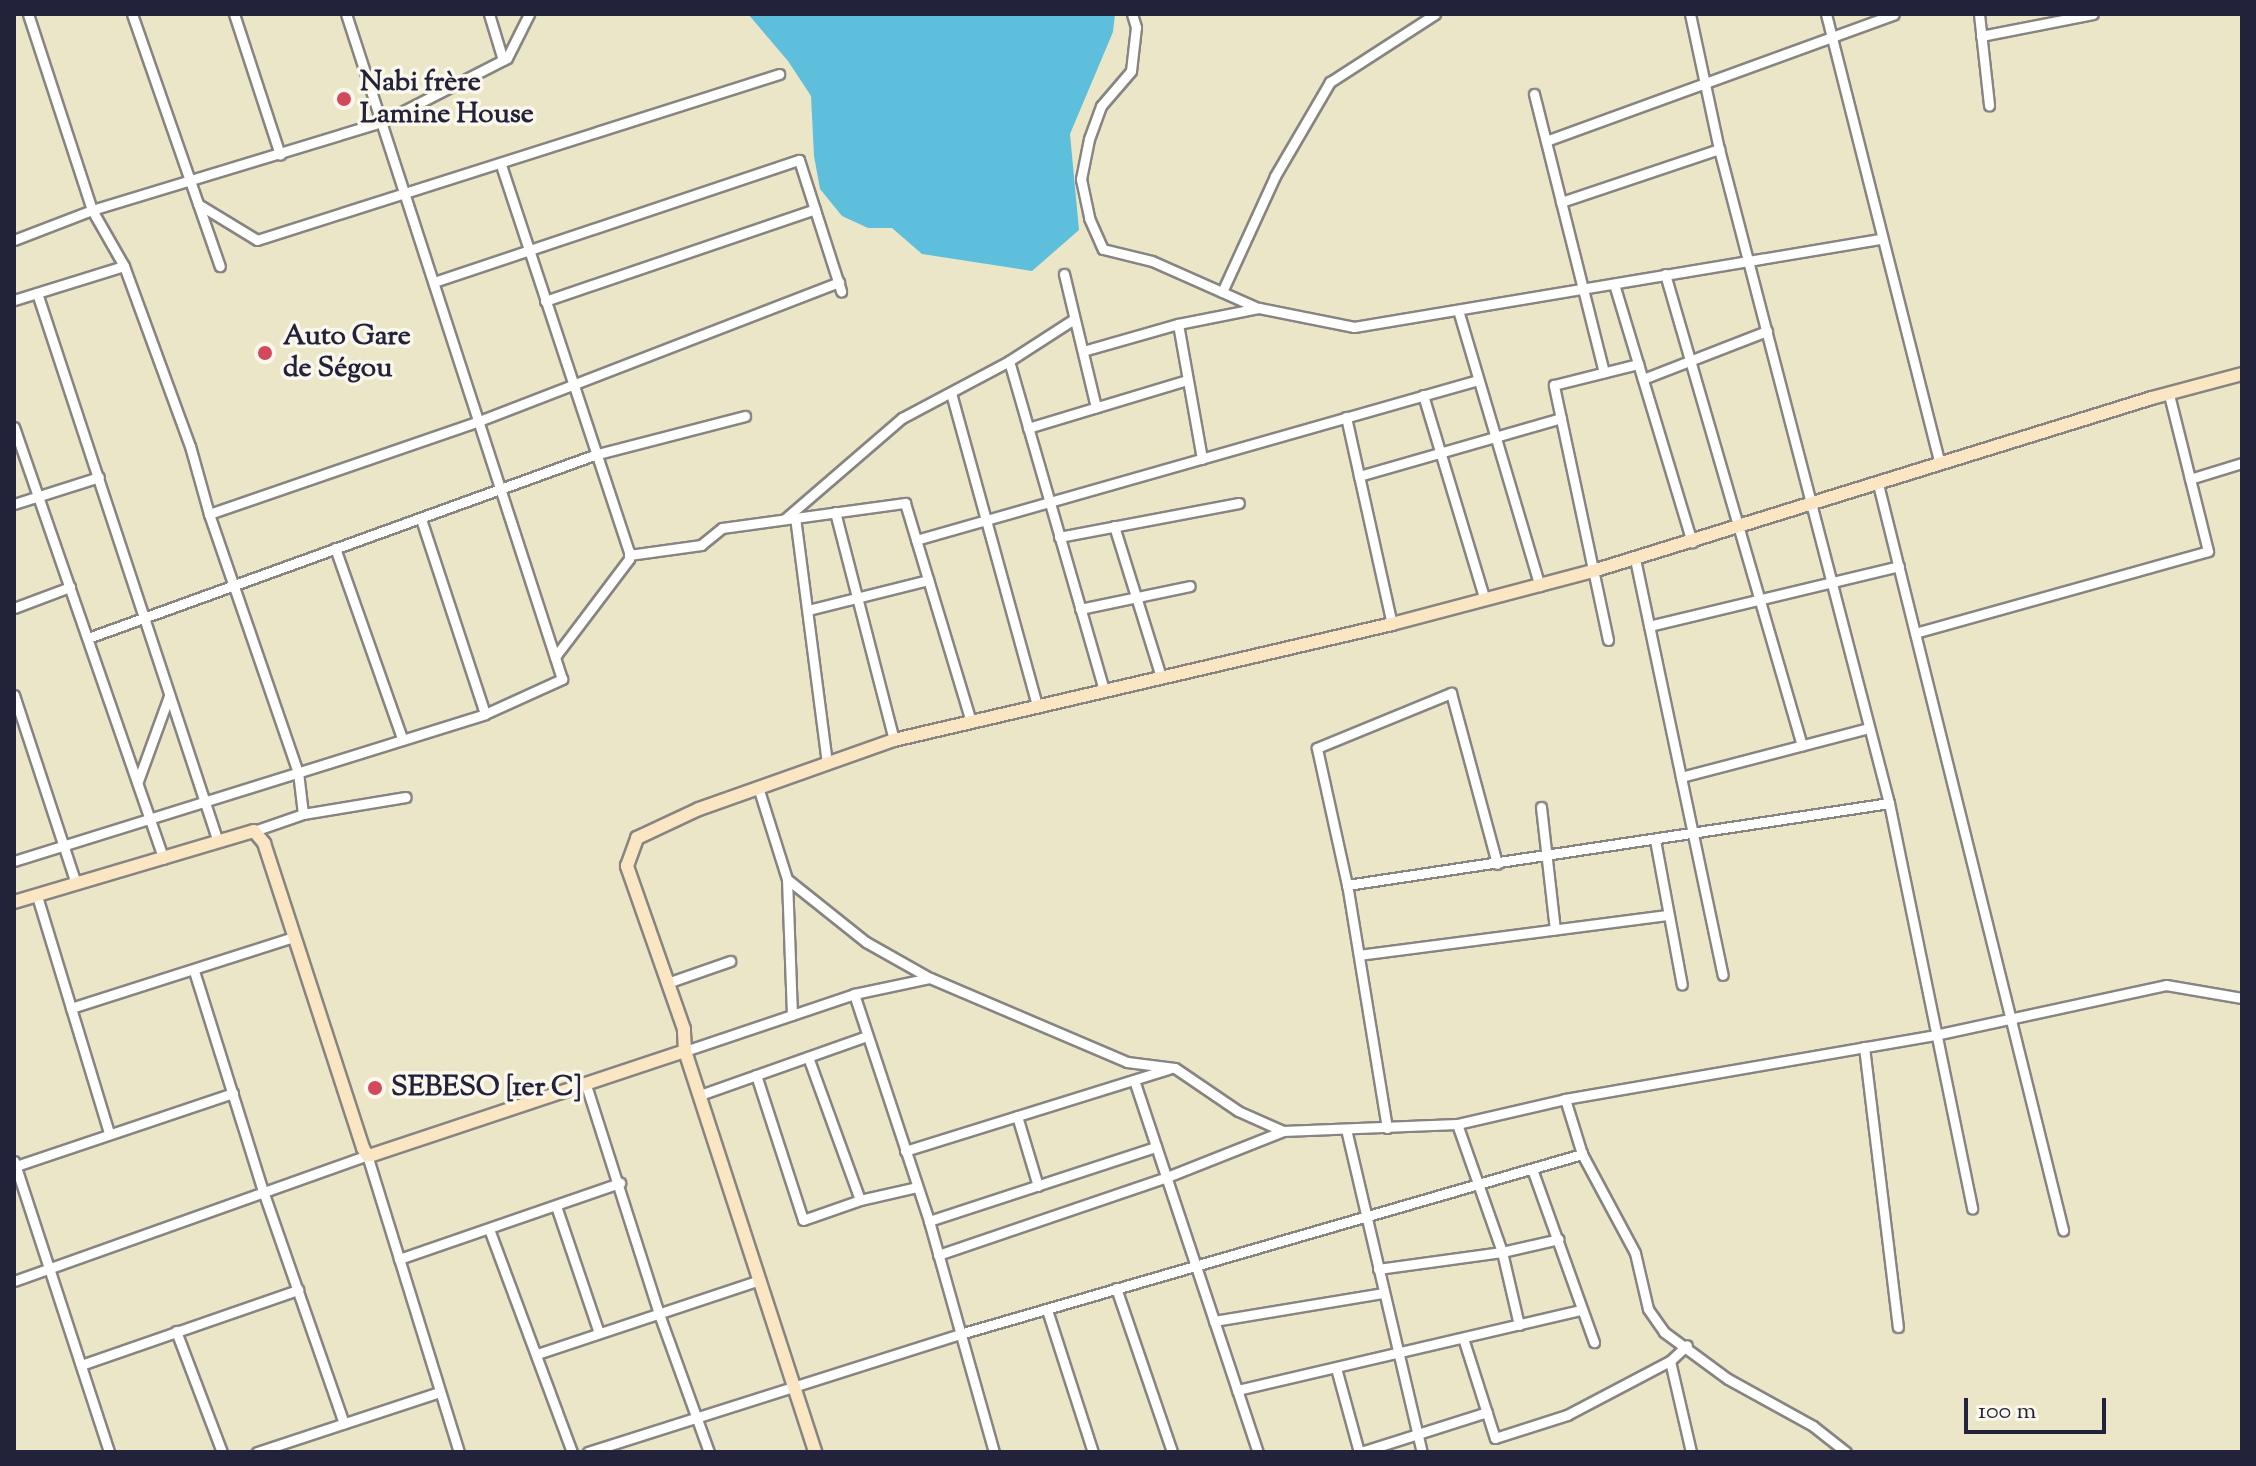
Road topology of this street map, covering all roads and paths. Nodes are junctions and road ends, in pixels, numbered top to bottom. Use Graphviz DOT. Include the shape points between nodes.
graph roads {
  1 [pos="28,14"];
  2 [pos="132,14"];
  3 [pos="234,14"];
  4 [pos="346,14"];
  5 [pos="489,14"];
  6 [pos="529,14"];
  7 [pos="1132,14"];
  8 [pos="1435,14"];
  9 [pos="1690,14"];
  10 [pos="1826,14"];
  11 [pos="1894,14"];
  12 [pos="1979,14"];
  13 [pos="2093,14"];
  14 [pos="2053,18"];
  15 [pos="1981,36"];
  16 [pos="1831,38"];
  17 [pos="503,60"];
  18 [pos="779,74"];
  19 [pos="1705,84"];
  20 [pos="1534,94"];
  21 [pos="1989,105"];
  22 [pos="382,122"];
  23 [pos="1546,141"];
  24 [pos="1719,149"];
  25 [pos="280,155"];
  26 [pos="501,165"];
  27 [pos="190,179"];
  28 [pos="405,195"];
  29 [pos="1561,202"];
  30 [pos="198,204"];
  31 [pos="815,209"];
  32 [pos="92,210"];
  33 [pos="1880,239"];
  34 [pos="14,240"];
  35 [pos="528,249"];
  36 [pos="1750,259"];
  37 [pos="124,266"];
  38 [pos="220,266"];
  39 [pos="1064,274"];
  40 [pos="1665,274"];
  41 [pos="434,282"];
  42 [pos="1614,284"];
  43 [pos="1584,290"];
  44 [pos="1222,292"];
  45 [pos="37,293"];
  46 [pos="14,300"];
  47 [pos="545,301"];
  48 [pos="1259,308"];
  49 [pos="1458,310"];
  50 [pos="1074,319"];
  51 [pos="1178,324"];
  52 [pos="1767,331"];
  53 [pos="1083,351"];
  54 [pos="1009,361"];
  55 [pos="1690,361"];
  56 [pos="1638,364"];
  57 [pos="1604,372"];
  58 [pos="2242,374"];
  59 [pos="1643,379"];
  60 [pos="1187,380"];
  61 [pos="1478,380"];
  62 [pos="572,386"];
  63 [pos="951,393"];
  64 [pos="2169,394"];
  65 [pos="1423,395"];
  66 [pos="1096,407"];
  67 [pos="745,416"];
  68 [pos="1346,417"];
  69 [pos="1561,418"];
  70 [pos="479,421"];
  71 [pos="14,427"];
  72 [pos="1028,428"];
  73 [pos="1495,435"];
  74 [pos="1439,452"];
  75 [pos="594,455"];
  76 [pos="1202,459"];
  77 [pos="1940,463"];
  78 [pos="2242,463"];
  79 [pos="1359,476"];
  80 [pos="99,477"];
  81 [pos="2190,479"];
  82 [pos="1878,484"];
  83 [pos="502,490"];
  84 [pos="38,496"];
  85 [pos="1049,502"];
  86 [pos="1239,503"];
  87 [pos="14,504"];
  88 [pos="1811,506"];
  89 [pos="835,512"];
  90 [pos="209,514"];
  91 [pos="790,517"];
  92 [pos="421,519"];
  93 [pos="986,520"];
  94 [pos="1114,526"];
  95 [pos="1739,528"];
  96 [pos="1059,537"];
  97 [pos="916,540"];
  98 [pos="1692,542"];
  99 [pos="335,548"];
  100 [pos="629,555"];
  101 [pos="1635,559"];
  102 [pos="1899,566"];
  103 [pos="1593,571"];
  104 [pos="928,580"];
  105 [pos="1831,582"];
  106 [pos="233,585"];
  107 [pos="1190,586"];
  108 [pos="1540,586"];
  109 [pos="70,587"];
  110 [pos="1135,597"];
  111 [pos="857,598"];
  112 [pos="1759,599"];
  113 [pos="1485,600"];
  114 [pos="14,608"];
  115 [pos="1080,609"];
  116 [pos="808,610"];
  117 [pos="144,618"];
  118 [pos="1392,624"];
  119 [pos="1649,626"];
  120 [pos="1915,633"];
  121 [pos="88,638"];
  122 [pos="1608,640"];
  123 [pos="555,657"];
  124 [pos="1161,677"];
  125 [pos="1104,690"];
  126 [pos="14,695"];
  127 [pos="169,696"];
  128 [pos="1037,705"];
  129 [pos="485,714"];
  130 [pos="971,721"];
  131 [pos="1869,728"];
  132 [pos="402,738"];
  133 [pos="894,740"];
  134 [pos="1802,745"];
  135 [pos="827,762"];
  136 [pos="298,772"];
  137 [pos="1681,777"];
  138 [pos="138,781"];
  139 [pos="758,787"];
  140 [pos="406,797"];
  141 [pos="204,801"];
  142 [pos="1889,803"];
  143 [pos="1541,807"];
  144 [pos="303,814"];
  145 [pos="151,818"];
  146 [pos="254,831"];
  147 [pos="1693,834"];
  148 [pos="1655,840"];
  149 [pos="218,842"];
  150 [pos="65,845"];
  151 [pos="1547,856"];
  152 [pos="164,859"];
  153 [pos="14,861"];
  154 [pos="1497,864"];
  155 [pos="787,879"];
  156 [pos="76,884"];
  157 [pos="1347,885"];
  158 [pos="37,896"];
  159 [pos="14,902"];
  160 [pos="1668,915"];
  161 [pos="1555,929"];
  162 [pos="294,937"];
  163 [pos="1359,955"];
  164 [pos="730,961"];
  165 [pos="194,971"];
  166 [pos="1723,975"];
  167 [pos="930,978"];
  168 [pos="667,983"];
  169 [pos="1682,985"];
  170 [pos="854,994"];
  171 [pos="2242,998"];
  172 [pos="71,1008"];
  173 [pos="792,1015"];
  174 [pos="2010,1017"];
  175 [pos="1935,1035"];
  176 [pos="867,1036"];
  177 [pos="1864,1047"];
  178 [pos="685,1051"];
  179 [pos="808,1057"];
  180 [pos="1175,1068"];
  181 [pos="756,1075"];
  182 [pos="1134,1080"];
  183 [pos="586,1085"];
  184 [pos="233,1093"];
  185 [pos="700,1095"];
  186 [pos="1565,1099"];
  187 [pos="1017,1116"];
  188 [pos="1457,1124"];
  189 [pos="1387,1128"];
  190 [pos="1346,1129"];
  191 [pos="1283,1131"];
  192 [pos="109,1133"];
  193 [pos="1156,1147"];
  194 [pos="905,1151"];
  195 [pos="1582,1154"];
  196 [pos="367,1155"];
  197 [pos="15,1164"];
  198 [pos="1532,1169"];
  199 [pos="1167,1177"];
  200 [pos="620,1183"];
  201 [pos="1477,1184"];
  202 [pos="1038,1186"];
  203 [pos="917,1187"];
  204 [pos="263,1191"];
  205 [pos="860,1200"];
  206 [pos="556,1206"];
  207 [pos="1972,1209"];
  208 [pos="1366,1216"];
  209 [pos="929,1221"];
  210 [pos="489,1229"];
  211 [pos="2063,1230"];
  212 [pos="1559,1239"];
  213 [pos="1502,1252"];
  214 [pos="938,1255"];
  215 [pos="399,1259"];
  216 [pos="1195,1264"];
  217 [pos="50,1269"];
  218 [pos="1378,1269"];
  219 [pos="760,1280"];
  220 [pos="14,1281"];
  221 [pos="1116,1288"];
  222 [pos="298,1290"];
  223 [pos="1384,1293"];
  224 [pos="1047,1310"];
  225 [pos="1581,1310"];
  226 [pos="659,1314"];
  227 [pos="1214,1321"];
  228 [pos="1519,1325"];
  229 [pos="1898,1327"];
  230 [pos="176,1331"];
  231 [pos="599,1333"];
  232 [pos="960,1334"];
  233 [pos="1463,1338"];
  234 [pos="1594,1342"];
  235 [pos="1687,1345"];
  236 [pos="1398,1353"];
  237 [pos="537,1354"];
  238 [pos="1670,1361"];
  239 [pos="81,1365"];
  240 [pos="1336,1368"];
  241 [pos="793,1385"];
  242 [pos="1237,1390"];
  243 [pos="439,1392"];
  244 [pos="1487,1412"];
  245 [pos="697,1416"];
  246 [pos="344,1423"];
  247 [pos="1417,1434"];
  248 [pos="109,1452"];
  249 [pos="222,1452"];
  250 [pos="257,1452"];
  251 [pos="459,1452"];
  252 [pos="572,1452"];
  253 [pos="588,1452"];
  254 [pos="709,1452"];
  255 [pos="815,1452"];
  256 [pos="994,1452"];
  257 [pos="1093,1452"];
  258 [pos="1172,1452"];
  259 [pos="1258,1452"];
  260 [pos="1360,1452"];
  261 [pos="1422,1452"];
  262 [pos="1691,1452"];
  263 [pos="1846,1452"];
  1 -- 32 [label="street"];
  2 -- 27 [label="street"];
  3 -- 25 [label="street"];
  4 -- 22 [label="street"];
  5 -- 17 [label="street"];
  6 -- 17 [label="street"];
  7 -- 44 [label="street" via="1136,27 1131,71 1101,106 1089,139 1081,179 1089,218 1103,249 1152,261"];
  8 -- 44 [label="street" via="1330,82 1275,176"];
  9 -- 19 [label="street"];
  10 -- 16 [label="street"];
  11 -- 16 [label="street"];
  12 -- 15 [label="street"];
  13 -- 14 [label="street"];
  14 -- 15 [label="street"];
  15 -- 21 [label="street"];
  16 -- 19 [label="street"];
  16 -- 33 [label="street"];
  17 -- 22 [label="street"];
  18 -- 26 [label="street"];
  19 -- 23 [label="street"];
  19 -- 24 [label="street"];
  20 -- 23 [label="street"];
  22 -- 25 [label="street"];
  22 -- 28 [label="street"];
  23 -- 29 [label="street"];
  24 -- 29 [label="street"];
  24 -- 36 [label="street"];
  25 -- 27 [label="street"];
  26 -- 28 [label="street"];
  26 -- 35 [label="street"];
  27 -- 30 [label="street"];
  27 -- 32 [label="street"];
  28 -- 30 [label="street" via="257,240"];
  28 -- 41 [label="street"];
  29 -- 43 [label="street"];
  30 -- 38 [label="street"];
  31 -- 35 [label="street" via="799,160"];
  31 -- 47 [label="street"];
  31 -- 62 [label="street" via="840,287"];
  32 -- 34 [label="street"];
  32 -- 37 [label="street"];
  33 -- 36 [label="street"];
  33 -- 77 [label="street"];
  35 -- 41 [label="street"];
  35 -- 47 [label="street"];
  36 -- 40 [label="street"];
  36 -- 52 [label="street"];
  37 -- 45 [label="street"];
  37 -- 90 [label="street" via="190,446"];
  39 -- 50 [label="street"];
  40 -- 42 [label="street"];
  40 -- 55 [label="street"];
  41 -- 70 [label="street"];
  42 -- 43 [label="street"];
  42 -- 56 [label="street"];
  43 -- 49 [label="street"];
  43 -- 57 [label="street"];
  44 -- 48 [label="street"];
  45 -- 46 [label="street"];
  45 -- 80 [label="street"];
  47 -- 62 [label="street"];
  48 -- 49 [label="street" via="1354,327"];
  48 -- 51 [label="street"];
  49 -- 61 [label="street"];
  50 -- 53 [label="street"];
  50 -- 54 [label="street"];
  51 -- 53 [label="street"];
  51 -- 60 [label="street"];
  52 -- 55 [label="street"];
  52 -- 88 [label="street"];
  53 -- 66 [label="street"];
  54 -- 63 [label="street"];
  54 -- 72 [label="street"];
  55 -- 59 [label="street"];
  55 -- 95 [label="street"];
  56 -- 57 [label="street"];
  56 -- 59 [label="street"];
  57 -- 69 [label="street" via="1554,385"];
  58 -- 64 [label="main road"];
  59 -- 98 [label="street"];
  60 -- 66 [label="street"];
  60 -- 76 [label="street"];
  61 -- 65 [label="street"];
  61 -- 73 [label="street"];
  62 -- 70 [label="street"];
  62 -- 75 [label="street"];
  63 -- 91 [label="street" via="902,418"];
  63 -- 93 [label="street"];
  64 -- 77 [label="main road"];
  64 -- 81 [label="street"];
  65 -- 68 [label="street"];
  65 -- 74 [label="street"];
  66 -- 72 [label="street"];
  67 -- 75 [label="street"];
  68 -- 76 [label="street"];
  68 -- 79 [label="street"];
  69 -- 73 [label="street"];
  69 -- 103 [label="street"];
  70 -- 83 [label="street"];
  70 -- 90 [label="street"];
  71 -- 84 [label="street"];
  72 -- 85 [label="street"];
  73 -- 74 [label="street"];
  73 -- 108 [label="street"];
  74 -- 79 [label="street"];
  74 -- 113 [label="street"];
  75 -- 83 [label="street"];
  75 -- 100 [label="street"];
  76 -- 85 [label="street"];
  77 -- 82 [label="main road"];
  78 -- 81 [label="street"];
  79 -- 118 [label="street"];
  80 -- 84 [label="street"];
  80 -- 117 [label="street"];
  81 -- 120 [label="street" via="2208,551"];
  82 -- 88 [label="main road"];
  82 -- 102 [label="street"];
  83 -- 92 [label="street"];
  83 -- 123 [label="street"];
  84 -- 87 [label="street"];
  84 -- 109 [label="street"];
  85 -- 93 [label="street"];
  85 -- 96 [label="street"];
  86 -- 94 [label="street"];
  88 -- 95 [label="main road"];
  88 -- 105 [label="street"];
  89 -- 91 [label="street"];
  89 -- 97 [label="street" via="905,503"];
  89 -- 111 [label="street"];
  90 -- 106 [label="street"];
  91 -- 100 [label="street" via="722,528 701,545"];
  91 -- 116 [label="street"];
  92 -- 99 [label="street"];
  92 -- 129 [label="street"];
  93 -- 97 [label="street"];
  93 -- 128 [label="street"];
  94 -- 96 [label="street"];
  94 -- 110 [label="street"];
  95 -- 98 [label="main road"];
  95 -- 112 [label="street"];
  96 -- 115 [label="street"];
  97 -- 104 [label="street"];
  98 -- 101 [label="main road"];
  99 -- 106 [label="street"];
  99 -- 132 [label="street"];
  100 -- 123 [label="street"];
  101 -- 103 [label="main road"];
  101 -- 119 [label="street"];
  102 -- 105 [label="street"];
  102 -- 120 [label="street"];
  103 -- 108 [label="main road"];
  103 -- 122 [label="street"];
  104 -- 111 [label="street"];
  104 -- 130 [label="street"];
  105 -- 112 [label="street"];
  105 -- 131 [label="street"];
  106 -- 117 [label="street"];
  106 -- 136 [label="street"];
  107 -- 110 [label="street"];
  108 -- 113 [label="main road"];
  109 -- 114 [label="street"];
  109 -- 121 [label="street"];
  110 -- 115 [label="street"];
  110 -- 124 [label="street"];
  111 -- 116 [label="street"];
  111 -- 133 [label="street"];
  112 -- 119 [label="street"];
  112 -- 134 [label="street"];
  113 -- 118 [label="main road"];
  115 -- 125 [label="street"];
  116 -- 135 [label="street"];
  117 -- 121 [label="street"];
  117 -- 127 [label="street"];
  118 -- 124 [label="main road"];
  119 -- 137 [label="street"];
  120 -- 174 [label="street"];
  121 -- 138 [label="street"];
  123 -- 129 [label="street" via="562,679"];
  124 -- 125 [label="main road"];
  125 -- 128 [label="main road"];
  126 -- 150 [label="street"];
  127 -- 138 [label="street"];
  127 -- 141 [label="street"];
  128 -- 130 [label="main road"];
  129 -- 132 [label="street"];
  130 -- 133 [label="main road"];
  131 -- 134 [label="street"];
  131 -- 142 [label="street"];
  132 -- 136 [label="street"];
  133 -- 135 [label="main road"];
  134 -- 137 [label="street"];
  135 -- 139 [label="main road"];
  136 -- 141 [label="street"];
  136 -- 144 [label="street"];
  137 -- 147 [label="street"];
  138 -- 145 [label="street"];
  139 -- 155 [label="street"];
  139 -- 168 [label="main road" via="637,838 627,866"];
  140 -- 144 [label="street"];
  141 -- 145 [label="street"];
  141 -- 149 [label="street"];
  142 -- 147 [label="street"];
  142 -- 175 [label="street"];
  143 -- 151 [label="street"];
  144 -- 146 [label="street"];
  145 -- 150 [label="street"];
  145 -- 152 [label="street"];
  146 -- 149 [label="main road"];
  146 -- 162 [label="main road" via="264,843"];
  147 -- 148 [label="street"];
  147 -- 166 [label="street"];
  148 -- 151 [label="street"];
  148 -- 160 [label="street"];
  149 -- 152 [label="main road"];
  150 -- 153 [label="street"];
  150 -- 156 [label="street"];
  151 -- 154 [label="street"];
  151 -- 161 [label="street"];
  152 -- 156 [label="main road"];
  154 -- 157 [label="street"];
  154 -- 157 [label="street" via="1451,693 1317,748"];
  155 -- 167 [label="street" via="866,942"];
  155 -- 173 [label="street"];
  156 -- 158 [label="main road"];
  157 -- 163 [label="street"];
  158 -- 159 [label="main road"];
  158 -- 172 [label="street"];
  160 -- 161 [label="street"];
  160 -- 169 [label="street"];
  161 -- 163 [label="street"];
  162 -- 165 [label="street"];
  162 -- 196 [label="main road"];
  163 -- 189 [label="street"];
  164 -- 168 [label="street"];
  165 -- 172 [label="street"];
  165 -- 184 [label="street"];
  167 -- 170 [label="street"];
  167 -- 180 [label="street" via="1127,1062"];
  168 -- 178 [label="main road" via="684,1029"];
  170 -- 173 [label="street"];
  170 -- 176 [label="street"];
  171 -- 174 [label="street" via="2166,985"];
  172 -- 192 [label="street"];
  173 -- 178 [label="street"];
  174 -- 175 [label="street"];
  174 -- 211 [label="street"];
  175 -- 177 [label="street"];
  175 -- 207 [label="street"];
  176 -- 179 [label="street"];
  176 -- 194 [label="street"];
  177 -- 186 [label="street"];
  177 -- 229 [label="street"];
  178 -- 183 [label="main road"];
  178 -- 185 [label="main road"];
  179 -- 181 [label="street"];
  179 -- 205 [label="street"];
  180 -- 182 [label="street"];
  180 -- 191 [label="street" via="1238,1111"];
  181 -- 185 [label="street"];
  181 -- 205 [label="street" via="803,1220"];
  182 -- 187 [label="street"];
  182 -- 193 [label="street"];
  183 -- 196 [label="main road"];
  183 -- 200 [label="street"];
  184 -- 192 [label="street"];
  184 -- 204 [label="street"];
  185 -- 219 [label="main road"];
  186 -- 188 [label="street"];
  186 -- 195 [label="street"];
  187 -- 194 [label="street"];
  187 -- 202 [label="street"];
  188 -- 189 [label="street"];
  188 -- 201 [label="street"];
  189 -- 190 [label="street"];
  190 -- 191 [label="street"];
  190 -- 208 [label="street"];
  191 -- 199 [label="street"];
  192 -- 197 [label="street"];
  193 -- 199 [label="street"];
  193 -- 202 [label="street"];
  194 -- 203 [label="street"];
  195 -- 198 [label="street"];
  195 -- 235 [label="street" via="1635,1253 1648,1309 1664,1332"];
  196 -- 204 [label="street"];
  196 -- 215 [label="street"];
  197 -- 217 [label="street"];
  198 -- 201 [label="street"];
  198 -- 212 [label="street"];
  199 -- 214 [label="street"];
  199 -- 216 [label="street"];
  200 -- 206 [label="street"];
  200 -- 226 [label="street"];
  201 -- 208 [label="street"];
  201 -- 213 [label="street"];
  202 -- 209 [label="street"];
  203 -- 205 [label="street"];
  203 -- 209 [label="street"];
  204 -- 217 [label="street"];
  204 -- 222 [label="street"];
  206 -- 210 [label="street"];
  206 -- 231 [label="street"];
  208 -- 216 [label="street"];
  208 -- 218 [label="street"];
  209 -- 214 [label="street"];
  210 -- 215 [label="street"];
  210 -- 237 [label="street"];
  212 -- 213 [label="street"];
  212 -- 225 [label="street"];
  213 -- 218 [label="street"];
  213 -- 228 [label="street"];
  214 -- 232 [label="street"];
  215 -- 243 [label="street"];
  216 -- 221 [label="street"];
  216 -- 227 [label="street"];
  217 -- 220 [label="street"];
  217 -- 239 [label="street"];
  218 -- 223 [label="street"];
  219 -- 226 [label="street"];
  219 -- 241 [label="main road"];
  221 -- 224 [label="street"];
  221 -- 258 [label="street"];
  222 -- 230 [label="street"];
  222 -- 246 [label="street"];
  223 -- 227 [label="street"];
  223 -- 236 [label="street"];
  224 -- 232 [label="street"];
  224 -- 257 [label="street"];
  225 -- 228 [label="street"];
  225 -- 234 [label="street"];
  226 -- 231 [label="street"];
  226 -- 245 [label="street"];
  227 -- 242 [label="street"];
  228 -- 233 [label="street"];
  230 -- 239 [label="street"];
  230 -- 249 [label="street"];
  231 -- 237 [label="street"];
  232 -- 241 [label="street"];
  232 -- 256 [label="street"];
  233 -- 236 [label="street"];
  233 -- 244 [label="street"];
  235 -- 238 [label="street"];
  235 -- 263 [label="street" via="1728,1379 1813,1426"];
  236 -- 240 [label="street"];
  236 -- 247 [label="street"];
  237 -- 252 [label="street"];
  238 -- 244 [label="street" via="1567,1415 1495,1438"];
  238 -- 262 [label="street"];
  239 -- 248 [label="street"];
  240 -- 242 [label="street"];
  240 -- 260 [label="street"];
  241 -- 245 [label="street"];
  241 -- 255 [label="main road"];
  242 -- 259 [label="street"];
  243 -- 246 [label="street"];
  243 -- 251 [label="street"];
  244 -- 247 [label="street"];
  245 -- 253 [label="street"];
  245 -- 254 [label="street"];
  246 -- 250 [label="street"];
  247 -- 260 [label="street"];
  247 -- 261 [label="street"];
}
